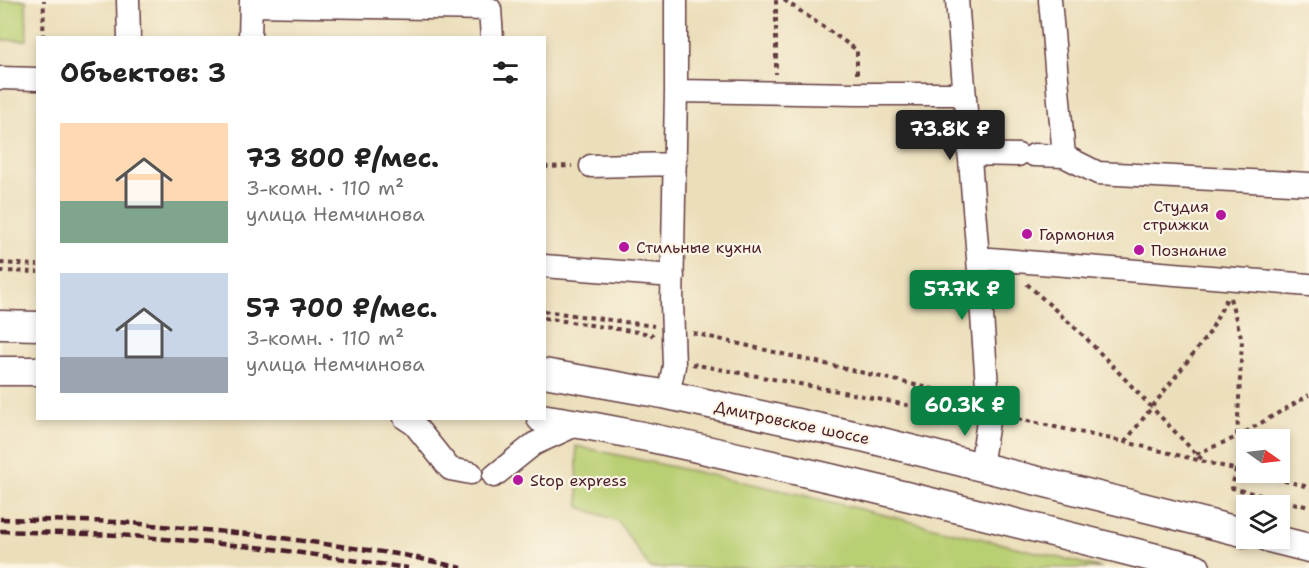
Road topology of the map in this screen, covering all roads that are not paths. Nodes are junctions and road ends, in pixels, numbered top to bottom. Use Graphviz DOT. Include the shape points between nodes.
graph roads {
  1 [pos="128,0"];
  2 [pos="676,0"];
  3 [pos="957,0"];
  4 [pos="1050,0"];
  5 [pos="251,2"];
  6 [pos="129,36"];
  7 [pos="250,36"];
  8 [pos="492,36"];
  9 [pos="0,78"];
  10 [pos="36,79"];
  11 [pos="676,91"];
  12 [pos="964,94"];
  13 [pos="969,154"];
  14 [pos="1065,156"];
  15 [pos="675,164"];
  16 [pos="591,166"];
  17 [pos="1309,183"];
  18 [pos="989,258"];
  19 [pos="546,266"];
  20 [pos="673,276"];
  21 [pos="1309,285"];
  22 [pos="0,326"];
  23 [pos="36,326"];
  24 [pos="0,371"];
  25 [pos="36,371"];
  26 [pos="546,373"];
  27 [pos="668,396"];
  28 [pos="546,419"];
  29 [pos="408,420"];
  30 [pos="578,424"];
  31 [pos="981,466"];
  32 [pos="471,473"];
  33 [pos="494,476"];
  34 [pos="1236,530"];
  35 [pos="1290,543"];
  36 [pos="1309,548"];
  37 [pos="1196,568"];
  1 -- 6 [label="street"];
  2 -- 11 [label="street"];
  3 -- 12 [label="street"];
  4 -- 14 [label="street"];
  5 -- 7 [label="street"];
  5 -- 8 [label="street" via="490,9"];
  9 -- 10 [label="street"];
  11 -- 12 [label="street"];
  11 -- 15 [label="street"];
  12 -- 13 [label="street"];
  13 -- 14 [label="street"];
  13 -- 18 [label="street"];
  14 -- 17 [label="street" via="1098,173"];
  15 -- 16 [label="street"];
  15 -- 20 [label="street"];
  18 -- 21 [label="street"];
  18 -- 31 [label="street" via="990,415"];
  19 -- 20 [label="street"];
  20 -- 27 [label="street" via="674,366"];
  22 -- 23 [label="main road"];
  24 -- 25 [label="main road"];
  26 -- 27 [label="main road, Дмитровское шоссе"];
  27 -- 31 [label="main road, Дмитровское шоссе"];
  28 -- 30 [label="main road"];
  29 -- 32 [label="street" via="450,469"];
  30 -- 33 [label="street" via="534,444"];
  30 -- 37 [label="main road" via="850,483"];
  31 -- 34 [label="main road, Дмитровское шоссе"];
  35 -- 36 [label="main road"];
}
